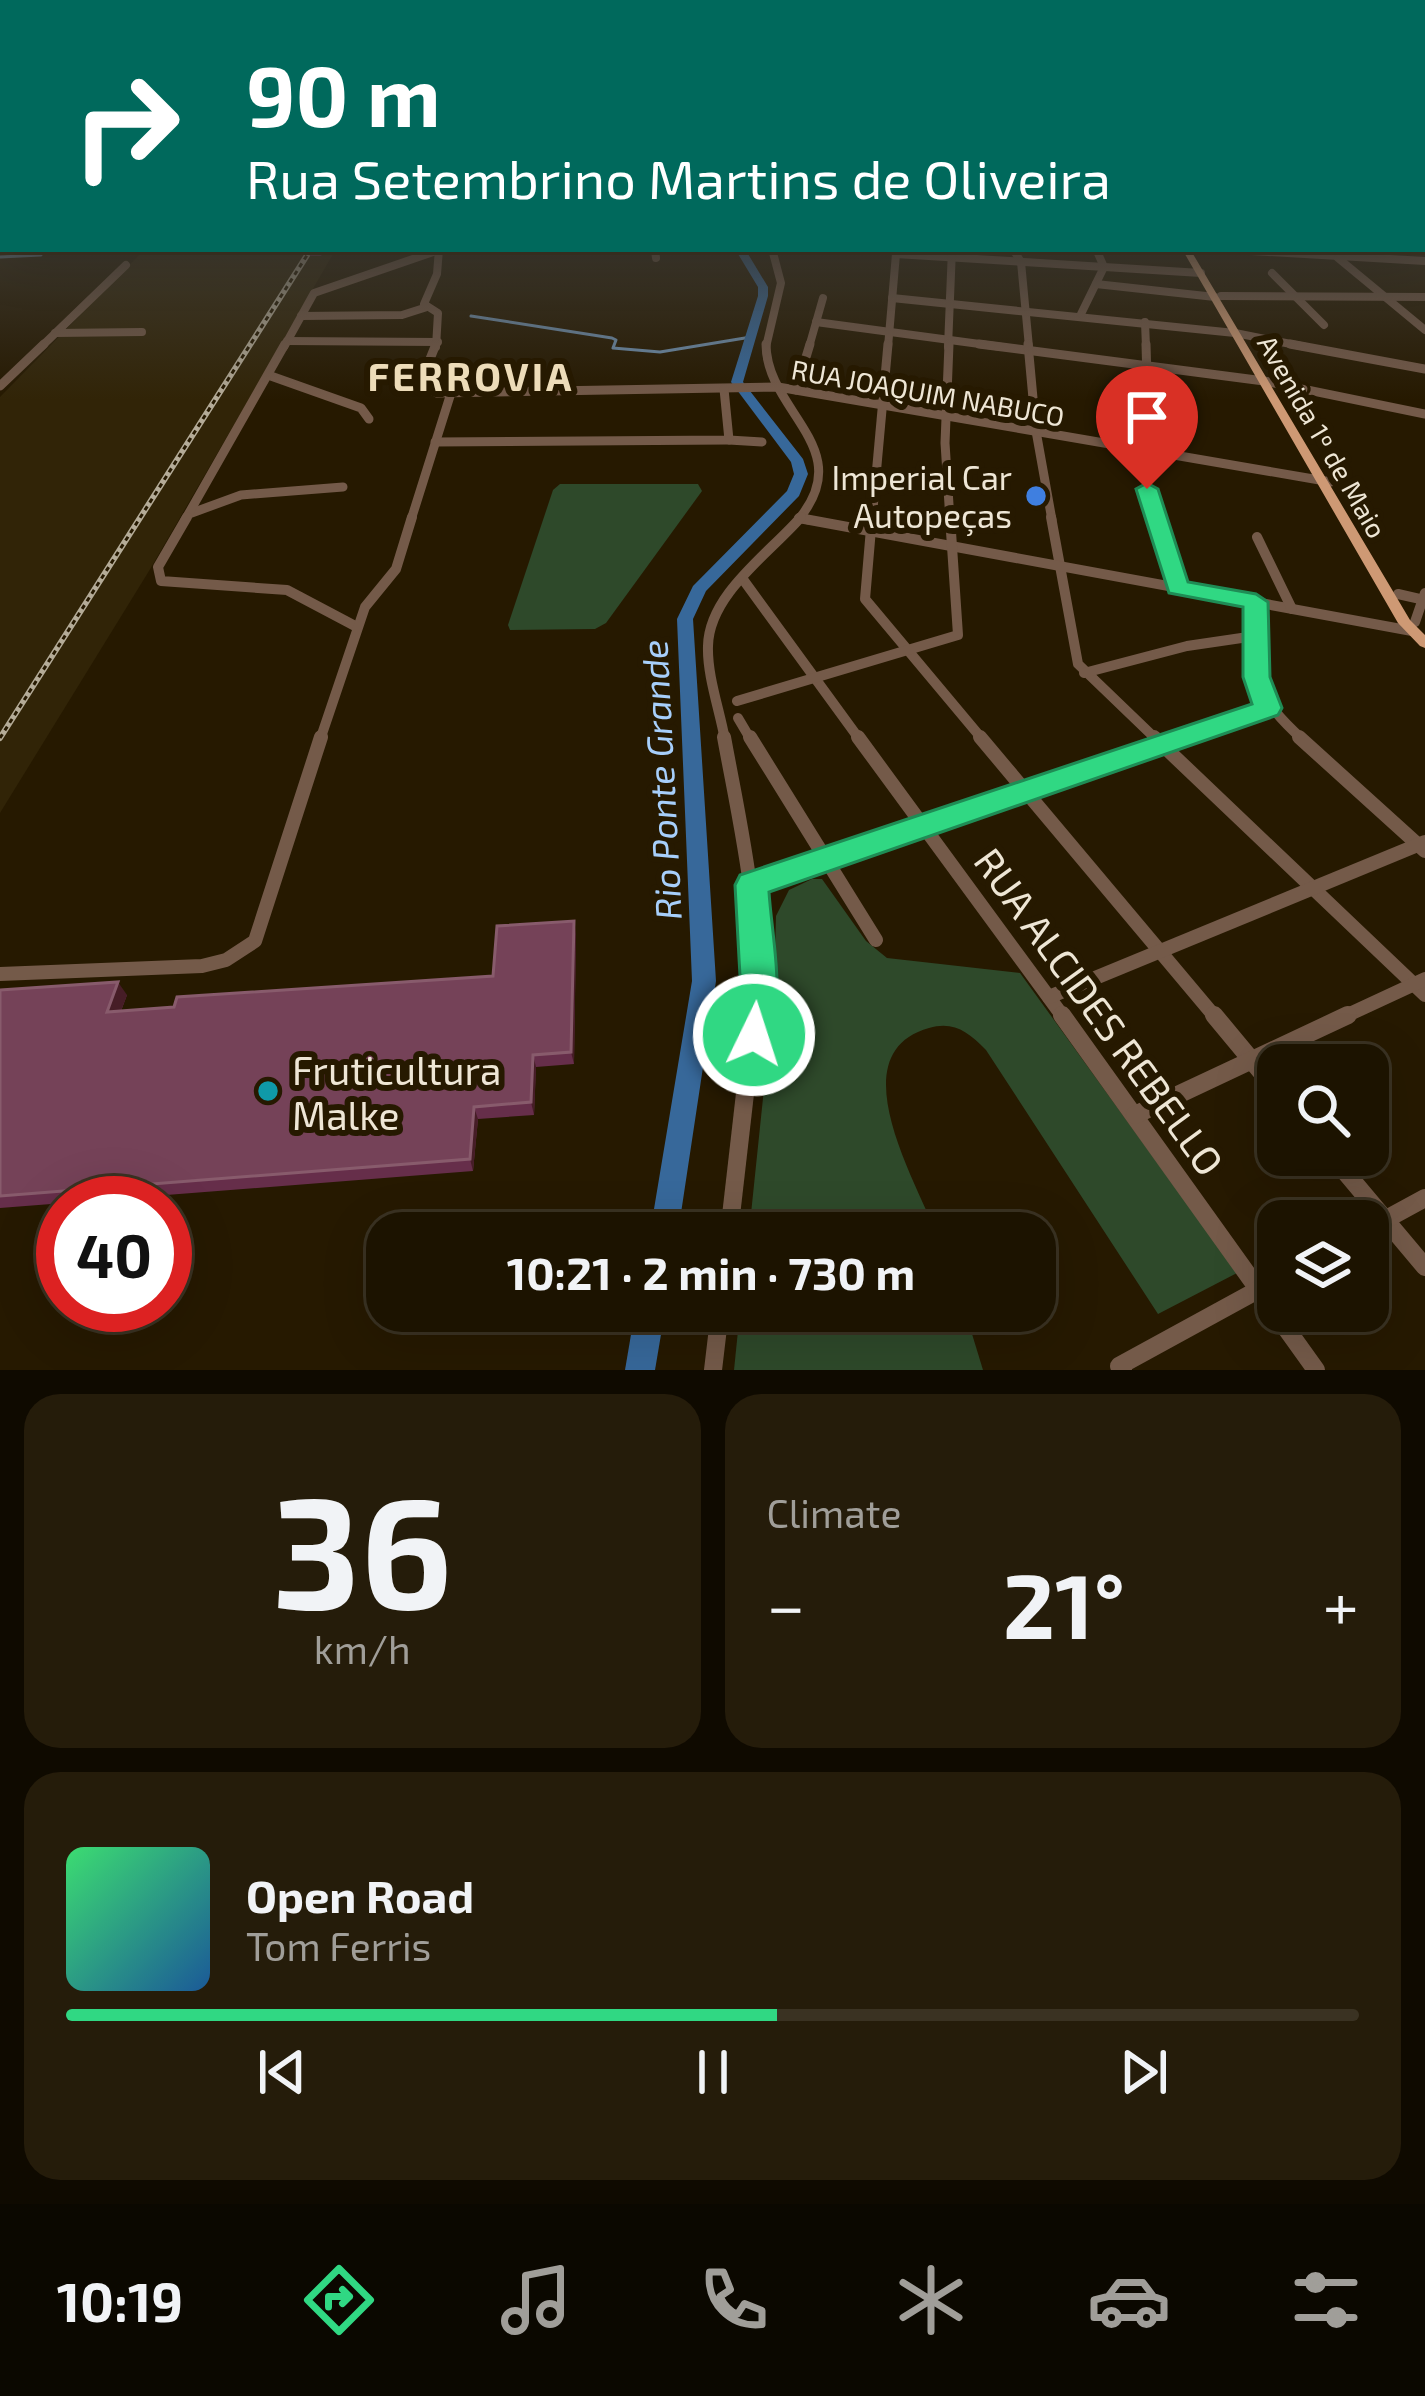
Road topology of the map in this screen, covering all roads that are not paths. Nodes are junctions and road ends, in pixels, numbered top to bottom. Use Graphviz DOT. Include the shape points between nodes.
graph roads {
  1 [pos="119,272"];
  2 [pos="371,272"];
  3 [pos="435,272"];
  4 [pos="779,272"];
  5 [pos="894,272"];
  6 [pos="951,272"];
  7 [pos="1022,272"];
  8 [pos="1102,272"];
  9 [pos="1184,272"];
  10 [pos="1203,272"];
  11 [pos="1356,272"];
  12 [pos="1201,273"];
  13 [pos="1272,273"];
  14 [pos="1096,284"];
  15 [pos="1296,296"];
  16 [pos="1384,296"];
  17 [pos="1218,297"];
  18 [pos="1425,297"];
  19 [pos="824,298"];
  20 [pos="892,298"];
  21 [pos="951,302"];
  22 [pos="427,307"];
  23 [pos="1025,308"];
  24 [pos="1082,314"];
  25 [pos="301,316"];
  26 [pos="817,322"];
  27 [pos="1145,322"];
  28 [pos="1324,325"];
  29 [pos="1425,330"];
  30 [pos="889,331"];
  31 [pos="142,332"];
  32 [pos="54,333"];
  33 [pos="1239,333"];
  34 [pos="950,339"];
  35 [pos="287,341"];
  36 [pos="438,342"];
  37 [pos="1028,349"];
  38 [pos="1146,365"];
  39 [pos="1425,369"];
  40 [pos="268,375"];
  41 [pos="375,376"];
  42 [pos="1268,382"];
  43 [pos="420,384"];
  44 [pos="0,386"];
  45 [pos="778,387"];
  46 [pos="735,388"];
  47 [pos="796,390"];
  48 [pos="452,393"];
  49 [pos="882,404"];
  50 [pos="1425,414"];
  51 [pos="949,416"];
  52 [pos="369,419"];
  53 [pos="1036,431"];
  54 [pos="729,440"];
  55 [pos="435,442"];
  56 [pos="762,442"];
  57 [pos="1149,450"];
  58 [pos="1326,481"];
  59 [pos="343,488"];
  60 [pos="1147,489"];
  61 [pos="188,515"];
  62 [pos="799,518"];
  63 [pos="870,531"];
  64 [pos="1257,537"];
  65 [pos="952,546"];
  66 [pos="1059,566"];
  67 [pos="742,578"];
  68 [pos="1178,588"];
  69 [pos="1398,595"];
  70 [pos="1424,597"];
  71 [pos="1256,602"];
  72 [pos="1292,609"];
  73 [pos="358,627"];
  74 [pos="1417,629"];
  75 [pos="1256,636"];
  76 [pos="1425,643"];
  77 [pos="906,653"];
  78 [pos="1084,673"];
  79 [pos="816,679"];
  80 [pos="737,701"];
  81 [pos="1268,708"];
  82 [pos="738,718"];
  83 [pos="1160,745"];
  84 [pos="1023,792"];
  85 [pos="923,826"];
  86 [pos="1423,846"];
  87 [pos="826,860"];
  88 [pos="752,885"];
  89 [pos="1312,888"];
  90 [pos="876,940"];
  91 [pos="1158,952"];
  92 [pos="0,974"];
  93 [pos="1421,986"];
  94 [pos="1048,997"];
  95 [pos="1251,1060"];
  96 [pos="1257,1067"];
  97 [pos="1135,1115"];
  98 [pos="1425,1198"];
  99 [pos="732,1212"];
  100 [pos="1389,1218"];
  101 [pos="1389,1236"];
  102 [pos="1257,1267"];
  103 [pos="1425,1267"];
  104 [pos="1257,1290"];
  105 [pos="718,1332"];
  106 [pos="1296,1332"];
  107 [pos="1121,1368"];
  108 [pos="713,1370"];
  109 [pos="1316,1370"];
  1 -- 32 [label="street"];
  2 -- 25 [label="street" via="325,287"];
  3 -- 22 [label="street"];
  4 -- 45 [label="street" via="784,289 765,349"];
  5 -- 20 [label="street"];
  6 -- 21 [label="street"];
  7 -- 23 [label="street"];
  8 -- 14 [label="street"];
  9 -- 12 [label="street"];
  10 -- 17 [label="main road, Avenida 1º de Maio"];
  11 -- 16 [label="street"];
  12 -- 17 [label="main road, Avenida 1º de Maio"];
  13 -- 15 [label="street"];
  14 -- 17 [label="street"];
  14 -- 24 [label="street"];
  15 -- 16 [label="street"];
  15 -- 17 [label="street"];
  15 -- 28 [label="street"];
  16 -- 18 [label="street"];
  16 -- 29 [label="street"];
  17 -- 33 [label="main road, Avenida 1º de Maio"];
  19 -- 26 [label="street"];
  20 -- 21 [label="street"];
  20 -- 30 [label="street"];
  21 -- 23 [label="street"];
  21 -- 34 [label="street"];
  22 -- 25 [label="street" via="401,315"];
  22 -- 36 [label="street" via="438,313"];
  23 -- 24 [label="street"];
  23 -- 37 [label="street"];
  24 -- 27 [label="street"];
  25 -- 35 [label="street"];
  26 -- 30 [label="street"];
  26 -- 47 [label="street"];
  27 -- 33 [label="street"];
  27 -- 38 [label="street"];
  30 -- 34 [label="street"];
  30 -- 49 [label="street"];
  31 -- 32 [label="street"];
  32 -- 44 [label="street"];
  33 -- 39 [label="street"];
  33 -- 42 [label="main road, Avenida 1º de Maio"];
  34 -- 37 [label="street"];
  34 -- 51 [label="street"];
  35 -- 36 [label="street"];
  35 -- 40 [label="street"];
  36 -- 43 [label="street"];
  37 -- 38 [label="street"];
  37 -- 53 [label="street"];
  38 -- 42 [label="street"];
  38 -- 57 [label="street"];
  40 -- 52 [label="street" via="361,408"];
  40 -- 61 [label="street"];
  41 -- 43 [label="street, RUA JOAQUIM NABUCO"];
  42 -- 50 [label="street"];
  42 -- 58 [label="main road, Avenida 1º de Maio"];
  43 -- 48 [label="street, RUA JOAQUIM NABUCO"];
  45 -- 46 [label="street, RUA JOAQUIM NABUCO"];
  45 -- 47 [label="street, RUA JOAQUIM NABUCO"];
  45 -- 62 [label="street" via="818,459 818,489"];
  46 -- 48 [label="street, RUA JOAQUIM NABUCO"];
  46 -- 54 [label="street"];
  47 -- 49 [label="street, RUA JOAQUIM NABUCO"];
  48 -- 55 [label="street"];
  49 -- 51 [label="street, RUA JOAQUIM NABUCO"];
  49 -- 63 [label="street"];
  51 -- 53 [label="street, RUA JOAQUIM NABUCO"];
  51 -- 65 [label="street"];
  53 -- 57 [label="street, RUA JOAQUIM NABUCO"];
  53 -- 66 [label="street"];
  54 -- 55 [label="street"];
  54 -- 56 [label="street"];
  55 -- 73 [label="street" via="396,569"];
  57 -- 58 [label="street, RUA JOAQUIM NABUCO"];
  58 -- 69 [label="main road, Avenida 1º de Maio"];
  58 -- 74 [label="main road, Avenida 1º de Maio"];
  59 -- 61 [label="street" via="242,495"];
  60 -- 68 [label="street"];
  61 -- 73 [label="street" via="158,567 161,581 287,590"];
  62 -- 63 [label="street"];
  62 -- 67 [label="street"];
  63 -- 65 [label="street"];
  63 -- 77 [label="street" via="866,598"];
  64 -- 72 [label="street"];
  65 -- 66 [label="street"];
  65 -- 77 [label="street" via="958,635"];
  66 -- 68 [label="street"];
  66 -- 78 [label="street"];
  67 -- 79 [label="street, RUA ALCIDES REBELLO"];
  67 -- 88 [label="street" via="717,609 709,645"];
  68 -- 71 [label="street"];
  69 -- 70 [label="street"];
  69 -- 74 [label="main road, Avenida 1º de Maio"];
  70 -- 74 [label="street"];
  71 -- 72 [label="street"];
  71 -- 75 [label="street"];
  72 -- 74 [label="street"];
  73 -- 92 [label="street" via="264,925 242,952 202,965"];
  74 -- 76 [label="main road, Avenida 1º de Maio"];
  75 -- 78 [label="street"];
  75 -- 81 [label="street" via="1257,687"];
  77 -- 79 [label="street"];
  77 -- 84 [label="street"];
  78 -- 83 [label="street"];
  79 -- 80 [label="street"];
  79 -- 85 [label="street, RUA ALCIDES REBELLO"];
  81 -- 83 [label="street"];
  81 -- 86 [label="street"];
  82 -- 87 [label="street"];
  83 -- 84 [label="street"];
  83 -- 89 [label="street"];
  84 -- 85 [label="street"];
  84 -- 91 [label="street"];
  85 -- 87 [label="street"];
  85 -- 94 [label="street, RUA ALCIDES REBELLO"];
  86 -- 89 [label="street"];
  87 -- 88 [label="street"];
  87 -- 90 [label="street"];
  88 -- 99 [label="street" via="757,995"];
  89 -- 91 [label="street"];
  89 -- 93 [label="street"];
  91 -- 94 [label="street"];
  91 -- 95 [label="street"];
  93 -- 95 [label="street"];
  94 -- 97 [label="street, RUA ALCIDES REBELLO"];
  95 -- 96 [label="street"];
  95 -- 97 [label="street"];
  97 -- 102 [label="street, RUA ALCIDES REBELLO"];
  98 -- 100 [label="street"];
  101 -- 103 [label="street"];
  104 -- 107 [label="street"];
  105 -- 108 [label="street"];
  106 -- 109 [label="street, RUA ALCIDES REBELLO"];
}
